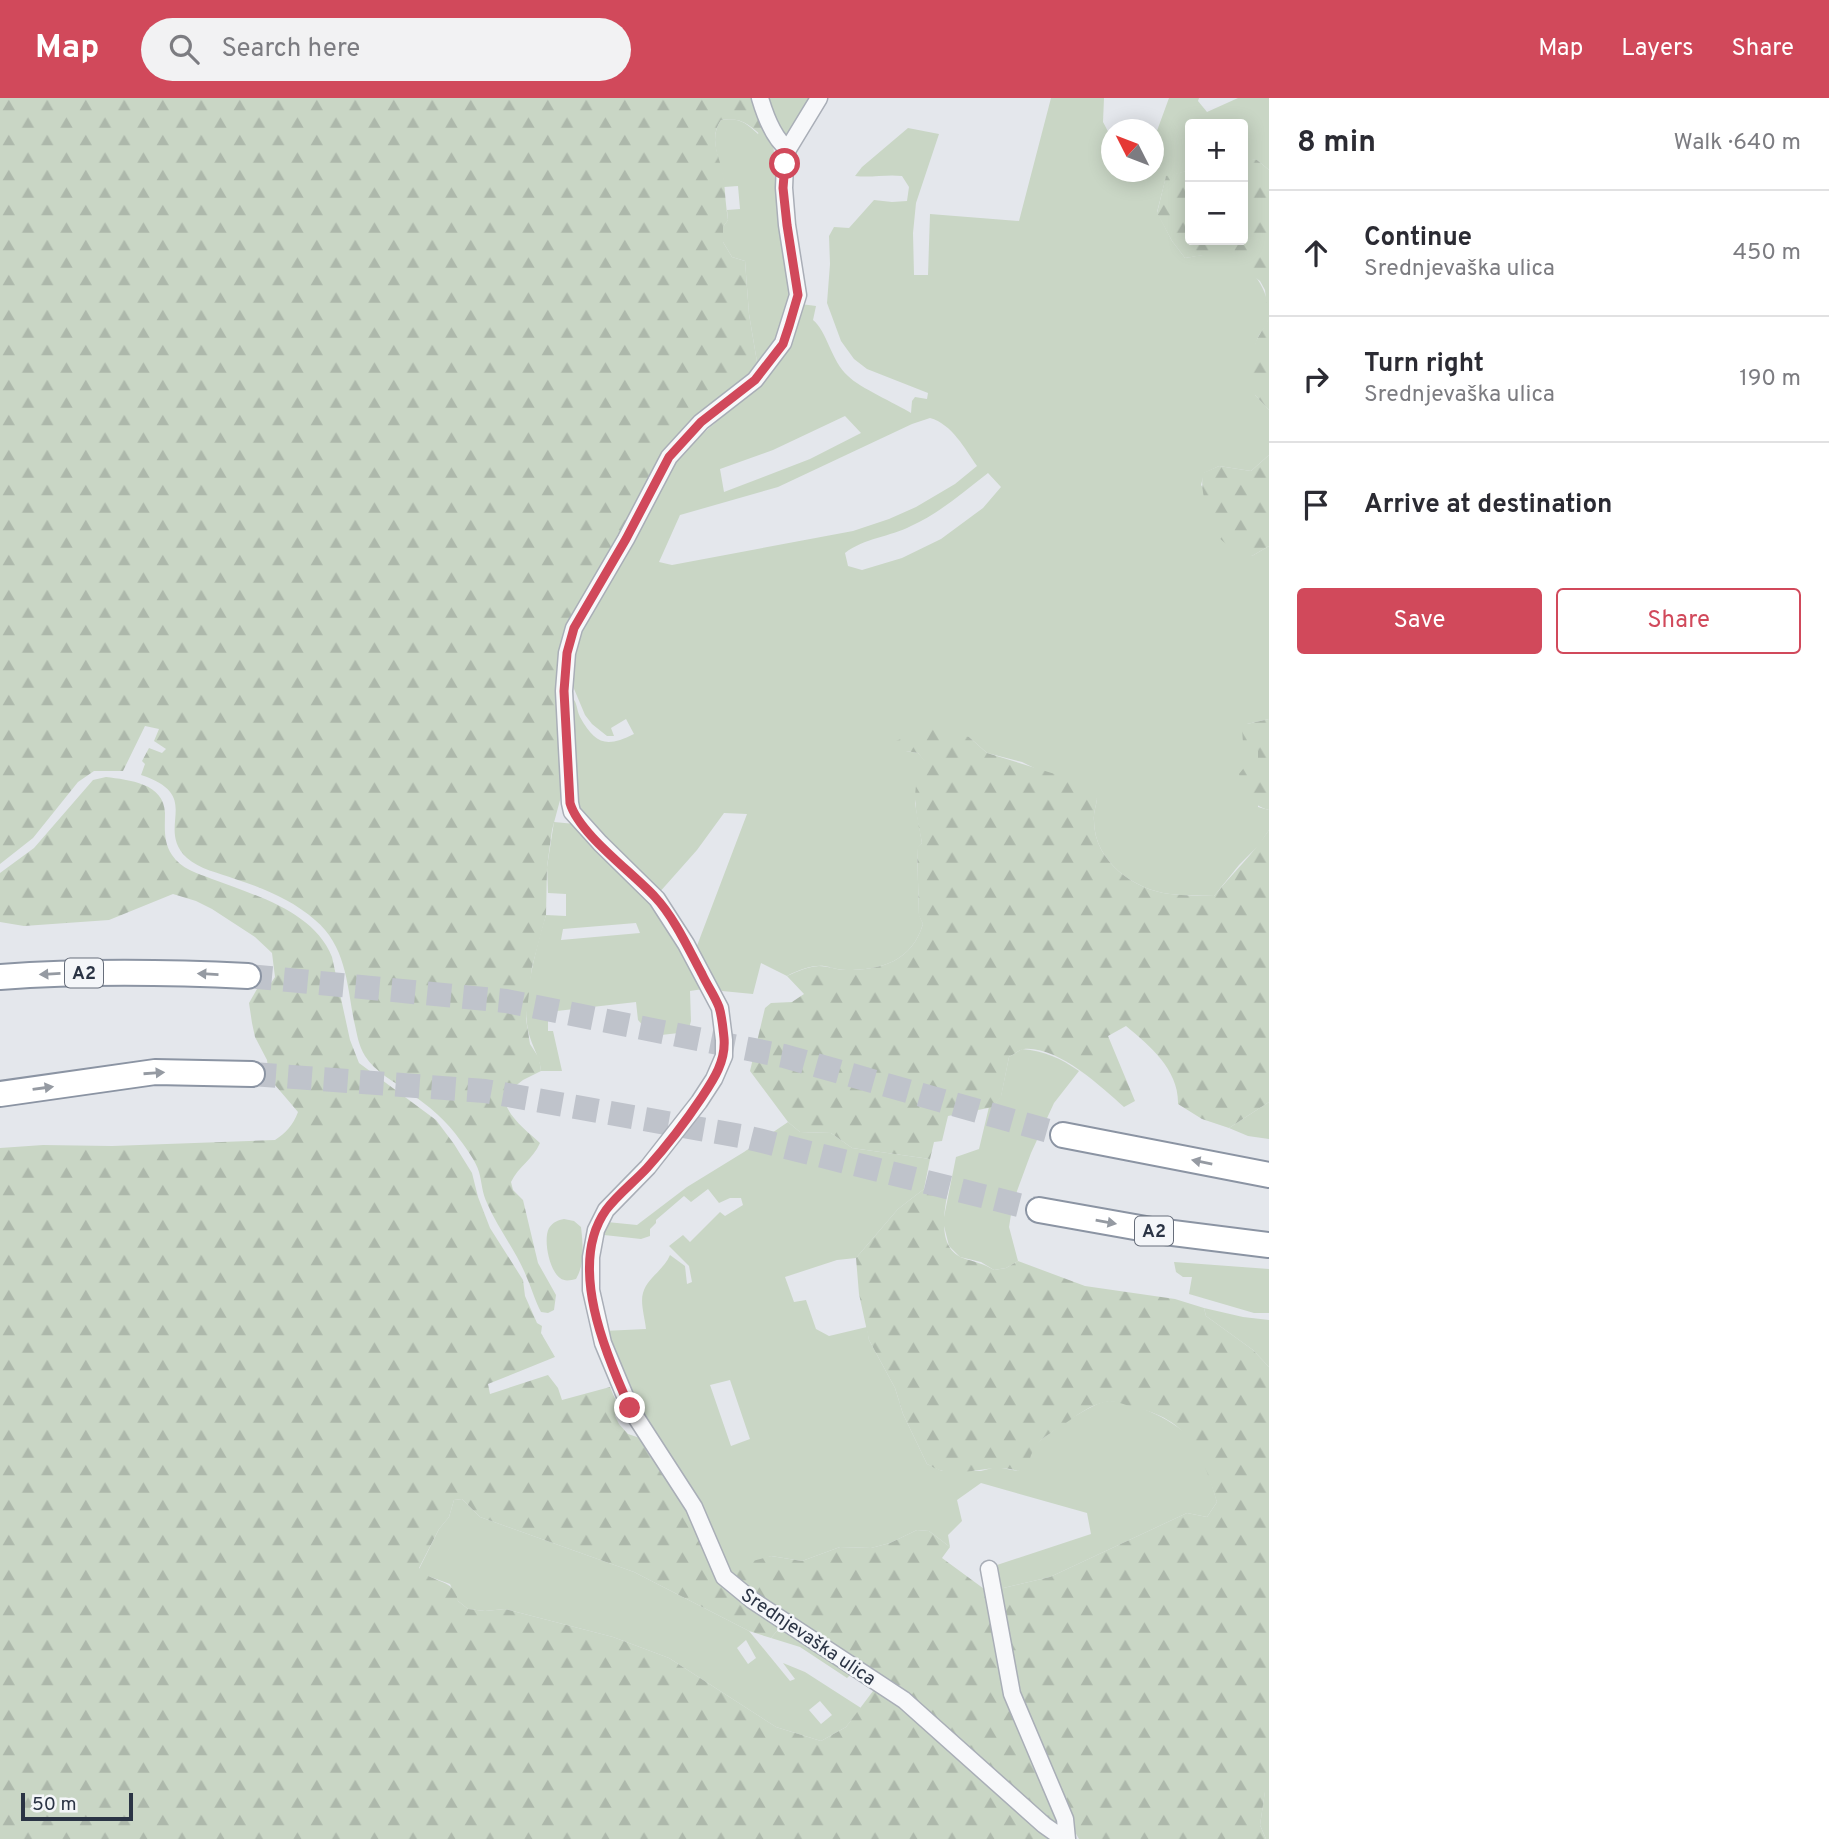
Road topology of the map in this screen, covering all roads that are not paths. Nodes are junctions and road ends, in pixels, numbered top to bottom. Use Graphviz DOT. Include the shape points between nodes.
graph roads {
  1 [pos="760,98"];
  2 [pos="819,98"];
  3 [pos="788,149"];
  4 [pos="248,976"];
  5 [pos="0,977"];
  6 [pos="252,1074"];
  7 [pos="0,1094"];
  8 [pos="1063,1135"];
  9 [pos="1269,1175"];
  10 [pos="1039,1210"];
  11 [pos="1269,1245"];
  12 [pos="989,1569"];
  13 [pos="1066,1839"];
  1 -- 3 [label="street" via="781,144"];
  2 -- 3 [label="street, Srednjevaška ulica"];
  3 -- 13 [label="street, Srednjevaška ulica" via="783,188 798,295 783,344 755,380 701,422 669,457 574,628 567,653 572,812 657,899 720,1008 724,1041 724,1056 699,1102 648,1167 606,1210 590,1257 590,1290 597,1326 630,1408 694,1507 724,1577 904,1700 1044,1825"];
  4 -- 5 [label="highway, A2, one-way" via="167,972"];
  7 -- 6 [label="highway, one-way" via="155,1072"];
  9 -- 8 [label="highway, one-way"];
  10 -- 11 [label="highway, A2, one-way"];
  12 -- 13 [label="street" via="1012,1694 1065,1819"];
}
